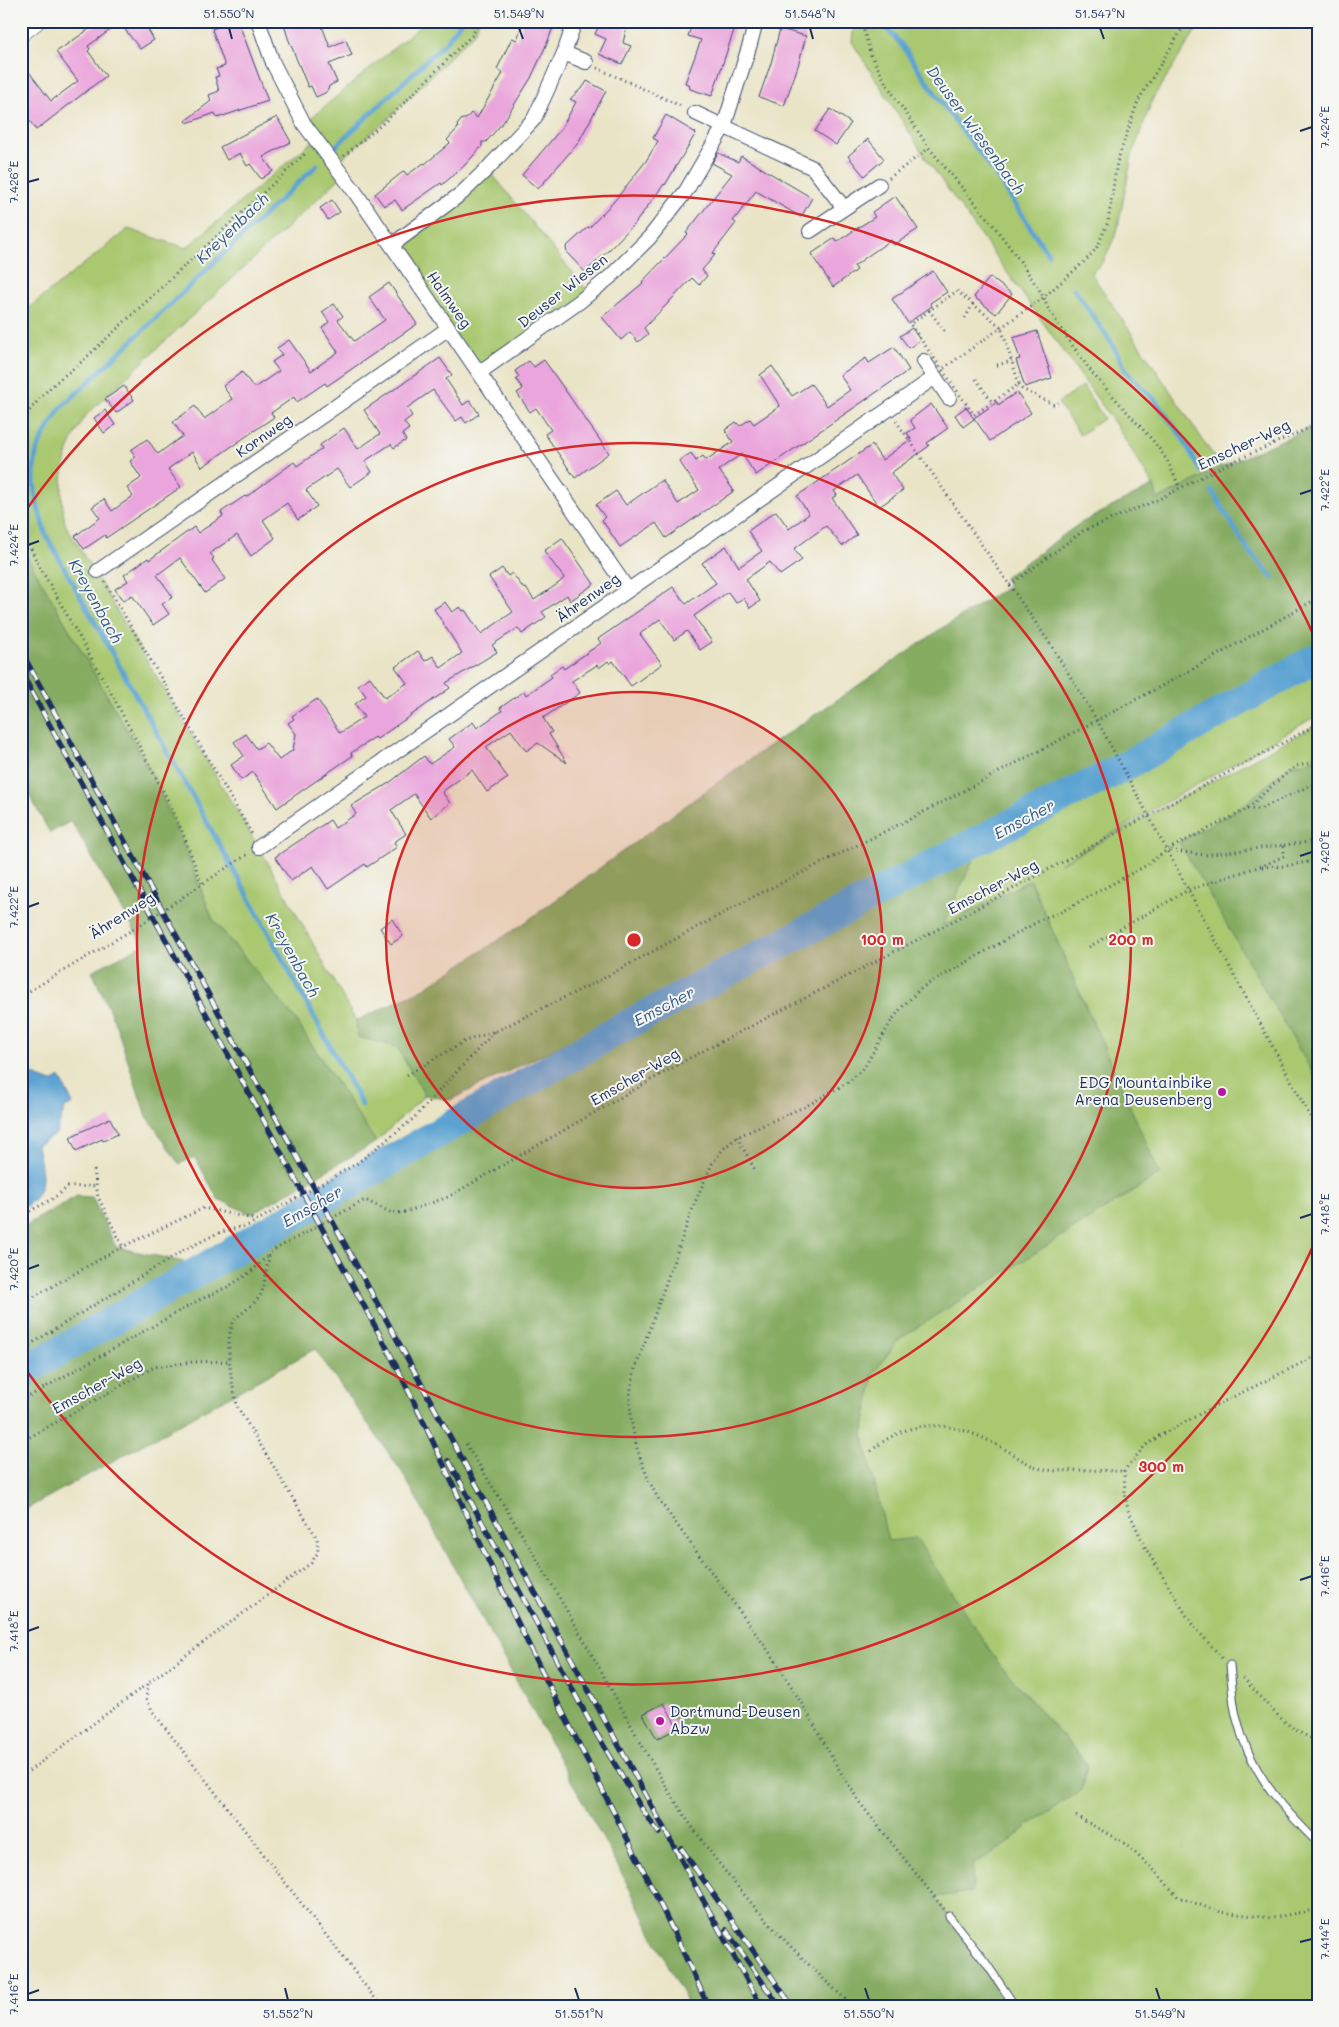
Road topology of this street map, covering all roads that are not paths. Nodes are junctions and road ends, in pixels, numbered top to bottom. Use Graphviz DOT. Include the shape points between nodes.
graph roads {
  1 [pos="36,21"];
  2 [pos="258,21"];
  3 [pos="576,21"];
  4 [pos="756,21"];
  5 [pos="21,33"];
  6 [pos="564,52"];
  7 [pos="586,62"];
  8 [pos="695,112"];
  9 [pos="724,126"];
  10 [pos="879,185"];
  11 [pos="844,208"];
  12 [pos="810,231"];
  13 [pos="392,245"];
  14 [pos="449,328"];
  15 [pos="924,361"];
  16 [pos="480,372"];
  17 [pos="938,373"];
  18 [pos="949,398"];
  19 [pos="98,571"];
  20 [pos="628,590"];
  21 [pos="259,847"];
  22 [pos="1230,1665"];
  23 [pos="1318,1843"];
  24 [pos="949,1916"];
  25 [pos="1015,2006"];
  1 -- 5 [label="street"];
  2 -- 13 [label="street, Halmweg" via="273,63 316,143"];
  3 -- 6 [label="street"];
  4 -- 9 [label="street, Deuser Wiesen"];
  6 -- 7 [label="street"];
  6 -- 13 [label="street" via="528,126 462,194"];
  8 -- 9 [label="street"];
  9 -- 11 [label="street" via="814,168"];
  9 -- 16 [label="street, Deuser Wiesen" via="686,191 650,237 579,302"];
  10 -- 11 [label="street"];
  11 -- 12 [label="street"];
  13 -- 14 [label="street, Halmweg"];
  14 -- 16 [label="street, Halmweg"];
  14 -- 19 [label="street, Kornweg"];
  15 -- 17 [label="street"];
  16 -- 20 [label="street, Halmweg"];
  17 -- 18 [label="street"];
  17 -- 20 [label="street, Ährenweg"];
  20 -- 21 [label="street, Ährenweg"];
  22 -- 23 [label="lane" via="1236,1718 1250,1758 1276,1799"];
  24 -- 25 [label="lane"];
}
